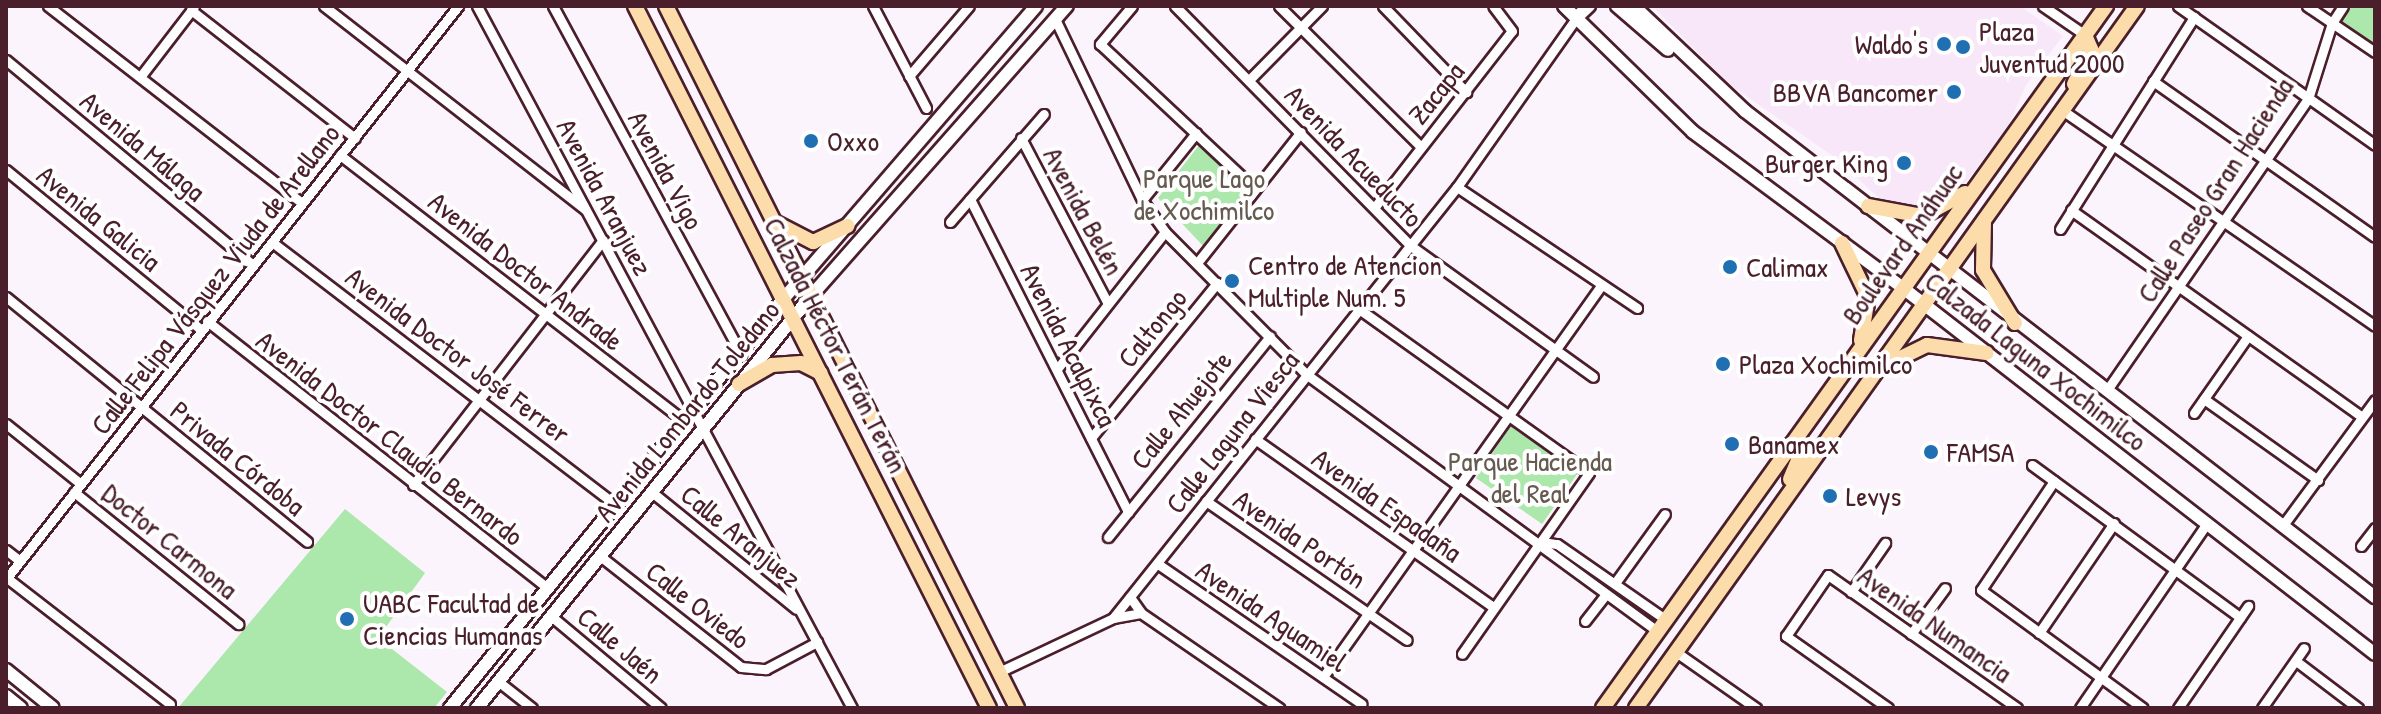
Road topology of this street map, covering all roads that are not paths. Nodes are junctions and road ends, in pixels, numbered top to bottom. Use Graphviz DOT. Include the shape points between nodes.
graph roads {
  1 [pos="48,6"];
  2 [pos="324,6"];
  3 [pos="458,6"];
  4 [pos="477,6"];
  5 [pos="553,6"];
  6 [pos="635,6"];
  7 [pos="666,6"];
  8 [pos="873,6"];
  9 [pos="1036,6"];
  10 [pos="1067,6"];
  11 [pos="1132,6"];
  12 [pos="1175,6"];
  13 [pos="1279,6"];
  14 [pos="1322,6"];
  15 [pos="1383,6"];
  16 [pos="1493,6"];
  17 [pos="1564,6"];
  18 [pos="1589,6"];
  19 [pos="1617,6"];
  20 [pos="1634,6"];
  21 [pos="2043,6"];
  22 [pos="2106,6"];
  23 [pos="2137,6"];
  24 [pos="2178,6"];
  25 [pos="2307,6"];
  26 [pos="2343,6"];
  27 [pos="193,8"];
  28 [pos="963,9"];
  29 [pos="2194,17"];
  30 [pos="1576,18"];
  31 [pos="1055,19"];
  32 [pos="2332,23"];
  33 [pos="1301,27"];
  34 [pos="2085,35"];
  35 [pos="2375,52"];
  36 [pos="6,60"];
  37 [pos="409,71"];
  38 [pos="909,76"];
  39 [pos="140,77"];
  40 [pos="1249,80"];
  41 [pos="2153,81"];
  42 [pos="1721,90"];
  43 [pos="1466,92"];
  44 [pos="2308,99"];
  45 [pos="926,108"];
  46 [pos="2062,110"];
  47 [pos="1044,114"];
  48 [pos="1301,132"];
  49 [pos="1196,133"];
  50 [pos="355,138"];
  51 [pos="1021,138"];
  52 [pos="2112,145"];
  53 [pos="2375,145"];
  54 [pos="1421,147"];
  55 [pos="340,155"];
  56 [pos="2268,161"];
  57 [pos="6,170"];
  58 [pos="1457,187"];
  59 [pos="1972,188"];
  60 [pos="1255,189"];
  61 [pos="970,199"];
  62 [pos="1142,200"];
  63 [pos="302,203"];
  64 [pos="1868,206"];
  65 [pos="1374,208"];
  66 [pos="2071,210"];
  67 [pos="587,211"];
  68 [pos="1984,219"];
  69 [pos="773,220"];
  70 [pos="950,222"];
  71 [pos="2224,224"];
  72 [pos="847,226"];
  73 [pos="2060,229"];
  74 [pos="1165,232"];
  75 [pos="2375,237"];
  76 [pos="603,240"];
  77 [pos="272,242"];
  78 [pos="1842,243"];
  79 [pos="1411,246"];
  80 [pos="1927,255"];
  81 [pos="1197,263"];
  82 [pos="253,265"];
  83 [pos="1948,271"];
  84 [pos="801,278"];
  85 [pos="1217,283"];
  86 [pos="1602,285"];
  87 [pos="2180,287"];
  88 [pos="1903,288"];
  89 [pos="811,296"];
  90 [pos="6,297"];
  91 [pos="785,297"];
  92 [pos="1924,303"];
  93 [pos="1108,304"];
  94 [pos="1637,308"];
  95 [pos="1359,309"];
  96 [pos="545,313"];
  97 [pos="795,316"];
  98 [pos="2015,323"];
  99 [pos="204,325"];
  100 [pos="2375,326"];
  101 [pos="1270,336"];
  102 [pos="2248,336"];
  103 [pos="1556,349"];
  104 [pos="1986,353"];
  105 [pos="741,354"];
  106 [pos="1856,354"];
  107 [pos="1057,369"];
  108 [pos="1875,371"];
  109 [pos="821,373"];
  110 [pos="1306,374"];
  111 [pos="1593,377"];
  112 [pos="739,384"];
  113 [pos="2107,390"];
  114 [pos="480,399"];
  115 [pos="2204,399"];
  116 [pos="2375,400"];
  117 [pos="140,408"];
  118 [pos="694,410"];
  119 [pos="2194,413"];
  120 [pos="1511,414"];
  121 [pos="2362,417"];
  122 [pos="685,422"];
  123 [pos="6,424"];
  124 [pos="704,429"];
  125 [pos="1091,438"];
  126 [pos="1255,439"];
  127 [pos="1789,446"];
  128 [pos="2032,465"];
  129 [pos="2318,480"];
  130 [pos="2054,481"];
  131 [pos="413,485"];
  132 [pos="1463,485"];
  133 [pos="78,488"];
  134 [pos="653,493"];
  135 [pos="1206,501"];
  136 [pos="616,505"];
  137 [pos="1128,512"];
  138 [pos="1665,514"];
  139 [pos="2114,523"];
  140 [pos="2206,525"];
  141 [pos="2283,525"];
  142 [pos="2375,528"];
  143 [pos="1108,537"];
  144 [pos="307,542"];
  145 [pos="1542,542"];
  146 [pos="1885,543"];
  147 [pos="2361,546"];
  148 [pos="6,550"];
  149 [pos="1416,551"];
  150 [pos="600,556"];
  151 [pos="20,561"];
  152 [pos="1740,561"];
  153 [pos="1158,564"];
  154 [pos="2176,569"];
  155 [pos="6,578"];
  156 [pos="1615,583"];
  157 [pos="547,588"];
  158 [pos="1945,588"];
  159 [pos="1851,592"];
  160 [pos="1605,595"];
  161 [pos="1130,597"];
  162 [pos="2375,597"];
  163 [pos="2248,606"];
  164 [pos="1493,607"];
  165 [pos="1141,613"];
  166 [pos="1369,613"];
  167 [pos="801,614"];
  168 [pos="551,616"];
  169 [pos="2240,617"];
  170 [pos="1113,618"];
  171 [pos="1585,621"];
  172 [pos="238,624"];
  173 [pos="1661,625"];
  174 [pos="2039,633"];
  175 [pos="1911,634"];
  176 [pos="1407,640"];
  177 [pos="817,642"];
  178 [pos="527,645"];
  179 [pos="2304,648"];
  180 [pos="1677,650"];
  181 [pos="1462,654"];
  182 [pos="2375,654"];
  183 [pos="2296,661"];
  184 [pos="6,670"];
  185 [pos="999,672"];
  186 [pos="1323,677"];
  187 [pos="2102,678"];
  188 [pos="474,679"];
  189 [pos="499,682"];
  190 [pos="6,696"];
  191 [pos="170,704"];
  192 [pos="1362,704"];
  193 [pos="2353,707"];
  194 [pos="21,708"];
  195 [pos="53,708"];
  196 [pos="450,708"];
  197 [pos="460,708"];
  198 [pos="477,708"];
  199 [pos="532,708"];
  200 [pos="661,708"];
  201 [pos="852,708"];
  202 [pos="989,708"];
  203 [pos="1017,708"];
  204 [pos="1279,708"];
  205 [pos="1603,708"];
  206 [pos="1636,708"];
  207 [pos="1756,708"];
  208 [pos="1888,708"];
  209 [pos="2017,708"];
  210 [pos="2080,708"];
  211 [pos="2143,708"];
  212 [pos="2178,708"];
  213 [pos="2262,708"];
  1 -- 39 [label="street"];
  2 -- 37 [label="street"];
  3 -- 37 [label="street, Calle Felipa Vásquez Viuda de Arellano"];
  4 -- 67 [label="street, Avenida Aranjuez"];
  5 -- 105 [label="street, Avenida Vigo"];
  6 -- 91 [label="main road, Calzada Héctor Terán Terán"];
  7 -- 69 [label="main road, Calzada Héctor Terán Terán"];
  8 -- 38 [label="street"];
  9 -- 72 [label="main road, Avenida Lombardo Toledano"];
  10 -- 31 [label="main road, Avenida Lombardo Toledano"];
  11 -- 49 [label="street" via="1100,44"];
  12 -- 40 [label="street, Avenida Acueducto"];
  13 -- 33 [label="street"];
  14 -- 33 [label="street"];
  15 -- 43 [label="street"];
  16 -- 43 [label="street, Zacapa" via="1512,31"];
  17 -- 30 [label="main road, Calzada Laguna Xochimilco"];
  18 -- 30 [label="main road"];
  19 -- 42 [label="main road"];
  20 -- 42 [label="main road, Calzada Laguna Xochimilco"];
  21 -- 34 [label="street"];
  22 -- 34 [label="main road, Boulevard Anáhuac"];
  23 -- 46 [label="main road, Boulevard Anáhuac"];
  24 -- 29 [label="street"];
  25 -- 32 [label="street"];
  26 -- 32 [label="street, Calle Paseo Gran Hacienda"];
  27 -- 39 [label="street"];
  27 -- 50 [label="street"];
  28 -- 38 [label="street"];
  29 -- 41 [label="street"];
  29 -- 44 [label="street"];
  30 -- 58 [label="street, Calle Laguna Viesca"];
  30 -- 78 [label="main road, Calzada Laguna Xochimilco" via="1679,121"];
  31 -- 62 [label="street"];
  31 -- 89 [label="main road, Avenida Lombardo Toledano"];
  32 -- 35 [label="street"];
  32 -- 44 [label="street, Calle Paseo Gran Hacienda"];
  33 -- 40 [label="street"];
  33 -- 54 [label="street"];
  34 -- 46 [label="main road" via="2091,49"];
  34 -- 59 [label="main road, Boulevard Anáhuac"];
  36 -- 82 [label="street, Avenida Málaga"];
  37 -- 50 [label="street, Calle Felipa Vásquez Viuda de Arellano"];
  37 -- 67 [label="street"];
  38 -- 45 [label="street"];
  39 -- 63 [label="street"];
  40 -- 48 [label="street, Avenida Acueducto"];
  41 -- 52 [label="street"];
  41 -- 56 [label="street"];
  42 -- 64 [label="main road, Calzada Laguna Xochimilco"];
  43 -- 54 [label="street, Zacapa"];
  44 -- 53 [label="street"];
  44 -- 56 [label="street, Calle Paseo Gran Hacienda"];
  46 -- 52 [label="street"];
  46 -- 68 [label="main road, Boulevard Anáhuac"];
  47 -- 51 [label="street"];
  48 -- 60 [label="street"];
  48 -- 65 [label="street, Avenida Acueducto"];
  49 -- 60 [label="street"];
  49 -- 62 [label="street"];
  50 -- 55 [label="street, Calle Felipa Vásquez Viuda de Arellano"];
  51 -- 61 [label="street"];
  51 -- 93 [label="street, Avenida Belén"];
  52 -- 66 [label="street"];
  52 -- 71 [label="street"];
  54 -- 65 [label="street, Zacapa"];
  55 -- 63 [label="street, Calle Felipa Vásquez Viuda de Arellano"];
  55 -- 96 [label="street, Avenida Doctor Andrade"];
  56 -- 71 [label="street, Calle Paseo Gran Hacienda"];
  56 -- 75 [label="street"];
  57 -- 99 [label="street, Avenida Galicia"];
  58 -- 79 [label="street, Calle Laguna Viesca"];
  58 -- 86 [label="street"];
  59 -- 64 [label="main road" via="1923,216"];
  59 -- 80 [label="main road, Boulevard Anáhuac"];
  60 -- 81 [label="street"];
  61 -- 70 [label="street"];
  61 -- 107 [label="street, Avenida Acalpixca"];
  62 -- 74 [label="street"];
  63 -- 77 [label="street, Calle Felipa Vásquez Viuda de Arellano"];
  64 -- 80 [label="main road, Calzada Laguna Xochimilco"];
  65 -- 79 [label="street, Avenida Acueducto"];
  66 -- 73 [label="street"];
  66 -- 87 [label="street"];
  67 -- 76 [label="street, Avenida Aranjuez"];
  68 -- 83 [label="main road, Boulevard Anáhuac"];
  68 -- 98 [label="main road" via="1983,270"];
  69 -- 72 [label="main road" via="813,242"];
  69 -- 84 [label="main road, Calzada Héctor Terán Terán"];
  71 -- 87 [label="street, Calle Paseo Gran Hacienda"];
  71 -- 100 [label="street"];
  72 -- 84 [label="main road, Avenida Lombardo Toledano"];
  74 -- 81 [label="street"];
  74 -- 93 [label="street"];
  76 -- 96 [label="street"];
  76 -- 118 [label="street, Avenida Aranjuez"];
  77 -- 82 [label="street, Calle Felipa Vásquez Viuda de Arellano"];
  77 -- 114 [label="street, Avenida Doctor José Ferrer"];
  78 -- 88 [label="main road, Calzada Laguna Xochimilco"];
  78 -- 106 [label="main road" via="1868,297"];
  79 -- 95 [label="street, Calle Laguna Viesca"];
  79 -- 103 [label="street, Avenida Acueducto"];
  80 -- 83 [label="main road, Calzada Laguna Xochimilco"];
  80 -- 88 [label="main road, Boulevard Anáhuac"];
  81 -- 85 [label="street"];
  82 -- 99 [label="street, Calle Felipa Vásquez Viuda de Arellano"];
  83 -- 92 [label="main road, Boulevard Anáhuac"];
  83 -- 98 [label="main road, Calzada Laguna Xochimilco"];
  84 -- 89 [label="main road, Calzada Héctor Terán Terán"];
  84 -- 91 [label="main road, Avenida Lombardo Toledano"];
  85 -- 101 [label="street"];
  85 -- 125 [label="street, Caltongo"];
  86 -- 94 [label="street"];
  86 -- 103 [label="street"];
  87 -- 102 [label="street"];
  87 -- 113 [label="street, Calle Paseo Gran Hacienda"];
  88 -- 92 [label="main road, Calzada Laguna Xochimilco"];
  88 -- 106 [label="main road, Boulevard Anáhuac"];
  89 -- 97 [label="main road, Avenida Lombardo Toledano"];
  89 -- 185 [label="main road, Calzada Héctor Terán Terán"];
  90 -- 117 [label="street, Privada Córdoba"];
  91 -- 97 [label="main road, Calzada Héctor Terán Terán"];
  91 -- 105 [label="main road, Avenida Lombardo Toledano"];
  92 -- 104 [label="main road, Calzada Laguna Xochimilco"];
  92 -- 108 [label="main road, Boulevard Anáhuac"];
  93 -- 107 [label="street"];
  95 -- 110 [label="street, Calle Laguna Viesca"];
  95 -- 120 [label="street"];
  96 -- 114 [label="street"];
  96 -- 122 [label="street, Avenida Doctor Andrade"];
  97 -- 109 [label="main road, Calzada Héctor Terán Terán"];
  97 -- 112 [label="main road, Avenida Lombardo Toledano"];
  98 -- 113 [label="main road, Calzada Laguna Xochimilco"];
  99 -- 117 [label="street, Calle Felipa Vásquez Viuda de Arellano"];
  99 -- 131 [label="street, Avenida Doctor Claudio Bernardo"];
  101 -- 110 [label="street"];
  101 -- 137 [label="street, Calle Ahuejote"];
  102 -- 115 [label="street"];
  102 -- 121 [label="street"];
  103 -- 111 [label="street, Avenida Acueducto"];
  103 -- 120 [label="street"];
  104 -- 108 [label="main road" via="1927,345"];
  104 -- 140 [label="main road, Calzada Laguna Xochimilco"];
  105 -- 118 [label="main road, Avenida Lombardo Toledano"];
  106 -- 127 [label="main road, Boulevard Anáhuac"];
  107 -- 125 [label="street, Avenida Acalpixca"];
  108 -- 152 [label="main road, Boulevard Anáhuac"];
  109 -- 112 [label="main road" via="801,363 772,365"];
  109 -- 202 [label="main road, Calzada Héctor Terán Terán"];
  110 -- 126 [label="street, Calle Laguna Viesca"];
  110 -- 132 [label="street"];
  112 -- 124 [label="main road, Avenida Lombardo Toledano"];
  113 -- 141 [label="main road, Calzada Laguna Xochimilco"];
  114 -- 131 [label="street"];
  114 -- 136 [label="street, Avenida Doctor José Ferrer"];
  115 -- 119 [label="street"];
  115 -- 129 [label="street"];
  116 -- 121 [label="street"];
  117 -- 133 [label="street, Calle Felipa Vásquez Viuda de Arellano"];
  117 -- 144 [label="street, Privada Córdoba"];
  118 -- 122 [label="main road, Avenida Lombardo Toledano"];
  118 -- 124 [label="street, Avenida Aranjuez"];
  120 -- 132 [label="street"];
  120 -- 145 [label="street" via="1589,473"];
  121 -- 129 [label="street"];
  122 -- 136 [label="main road, Avenida Lombardo Toledano"];
  123 -- 133 [label="street, Doctor Carmona"];
  124 -- 134 [label="main road, Avenida Lombardo Toledano"];
  124 -- 167 [label="street, Avenida Aranjuez"];
  125 -- 137 [label="street, Avenida Acalpixca"];
  126 -- 135 [label="street, Calle Laguna Viesca"];
  126 -- 149 [label="street, Avenida Espadaña"];
  127 -- 152 [label="main road" via="1798,454 1797,467"];
  127 -- 173 [label="main road, Boulevard Anáhuac"];
  128 -- 130 [label="street"];
  129 -- 141 [label="street"];
  130 -- 139 [label="street"];
  130 -- 174 [label="street" via="1981,590"];
  131 -- 157 [label="street, Avenida Doctor Claudio Bernardo"];
  132 -- 145 [label="street"];
  132 -- 149 [label="street"];
  133 -- 151 [label="street, Calle Felipa Vásquez Viuda de Arellano"];
  133 -- 172 [label="street, Doctor Carmona"];
  134 -- 150 [label="main road, Avenida Lombardo Toledano"];
  134 -- 167 [label="street, Calle Aranjuez"];
  135 -- 153 [label="street, Calle Laguna Viesca"];
  135 -- 166 [label="street, Avenida Portón"];
  136 -- 157 [label="main road, Avenida Lombardo Toledano"];
  137 -- 143 [label="street, Calle Ahuejote"];
  138 -- 156 [label="street"];
  139 -- 154 [label="street"];
  139 -- 174 [label="street"];
  140 -- 154 [label="street"];
  140 -- 182 [label="main road, Calzada Laguna Xochimilco"];
  141 -- 162 [label="main road, Calzada Laguna Xochimilco"];
  142 -- 147 [label="street"];
  145 -- 156 [label="street" via="1557,544"];
  145 -- 160 [label="street" via="1549,556"];
  145 -- 164 [label="street"];
  146 -- 159 [label="street"];
  148 -- 151 [label="street"];
  149 -- 164 [label="street, Avenida Espadaña"];
  149 -- 166 [label="street"];
  150 -- 168 [label="main road, Avenida Lombardo Toledano"];
  150 -- 177 [label="street, Calle Oviedo" via="741,667 766,669"];
  151 -- 155 [label="street, Calle Felipa Vásquez Viuda de Arellano"];
  152 -- 180 [label="main road, Boulevard Anáhuac"];
  153 -- 161 [label="street, Calle Laguna Viesca"];
  153 -- 186 [label="street, Avenida Aguamiel"];
  154 -- 169 [label="street"];
  154 -- 187 [label="street"];
  155 -- 191 [label="street"];
  156 -- 173 [label="street"];
  157 -- 178 [label="main road" via="553,604"];
  157 -- 188 [label="main road, Avenida Lombardo Toledano"];
  158 -- 175 [label="street"];
  159 -- 175 [label="street, Avenida Numancia"];
  159 -- 208 [label="street, Avenida Numancia" via="1828,575 1786,636"];
  160 -- 171 [label="street"];
  160 -- 173 [label="street"];
  161 -- 165 [label="street"];
  161 -- 170 [label="street, Calle Laguna Viesca"];
  163 -- 169 [label="street"];
  164 -- 181 [label="street"];
  165 -- 170 [label="street"];
  165 -- 204 [label="street"];
  166 -- 176 [label="street, Avenida Portón"];
  166 -- 186 [label="street"];
  167 -- 177 [label="street, Avenida Aranjuez"];
  168 -- 178 [label="main road, Avenida Lombardo Toledano"];
  168 -- 200 [label="street, Calle Jaén"];
  169 -- 212 [label="street"];
  170 -- 185 [label="street, Calle Laguna Viesca"];
  173 -- 180 [label="main road" via="1675,626"];
  173 -- 205 [label="main road, Boulevard Anáhuac"];
  174 -- 187 [label="street"];
  175 -- 209 [label="street, Avenida Numancia"];
  177 -- 201 [label="street, Avenida Aranjuez"];
  178 -- 189 [label="main road, Avenida Lombardo Toledano"];
  179 -- 183 [label="street"];
  180 -- 206 [label="main road, Boulevard Anáhuac"];
  180 -- 207 [label="street"];
  183 -- 193 [label="street"];
  183 -- 213 [label="street"];
  184 -- 195 [label="main road"];
  185 -- 203 [label="main road, Calzada Héctor Terán Terán"];
  186 -- 192 [label="street, Avenida Aguamiel"];
  187 -- 210 [label="street"];
  187 -- 211 [label="street"];
  188 -- 196 [label="main road, Avenida Lombardo Toledano"];
  188 -- 197 [label="main road"];
  189 -- 198 [label="main road, Avenida Lombardo Toledano"];
  189 -- 199 [label="street"];
  190 -- 194 [label="main road"];
}
